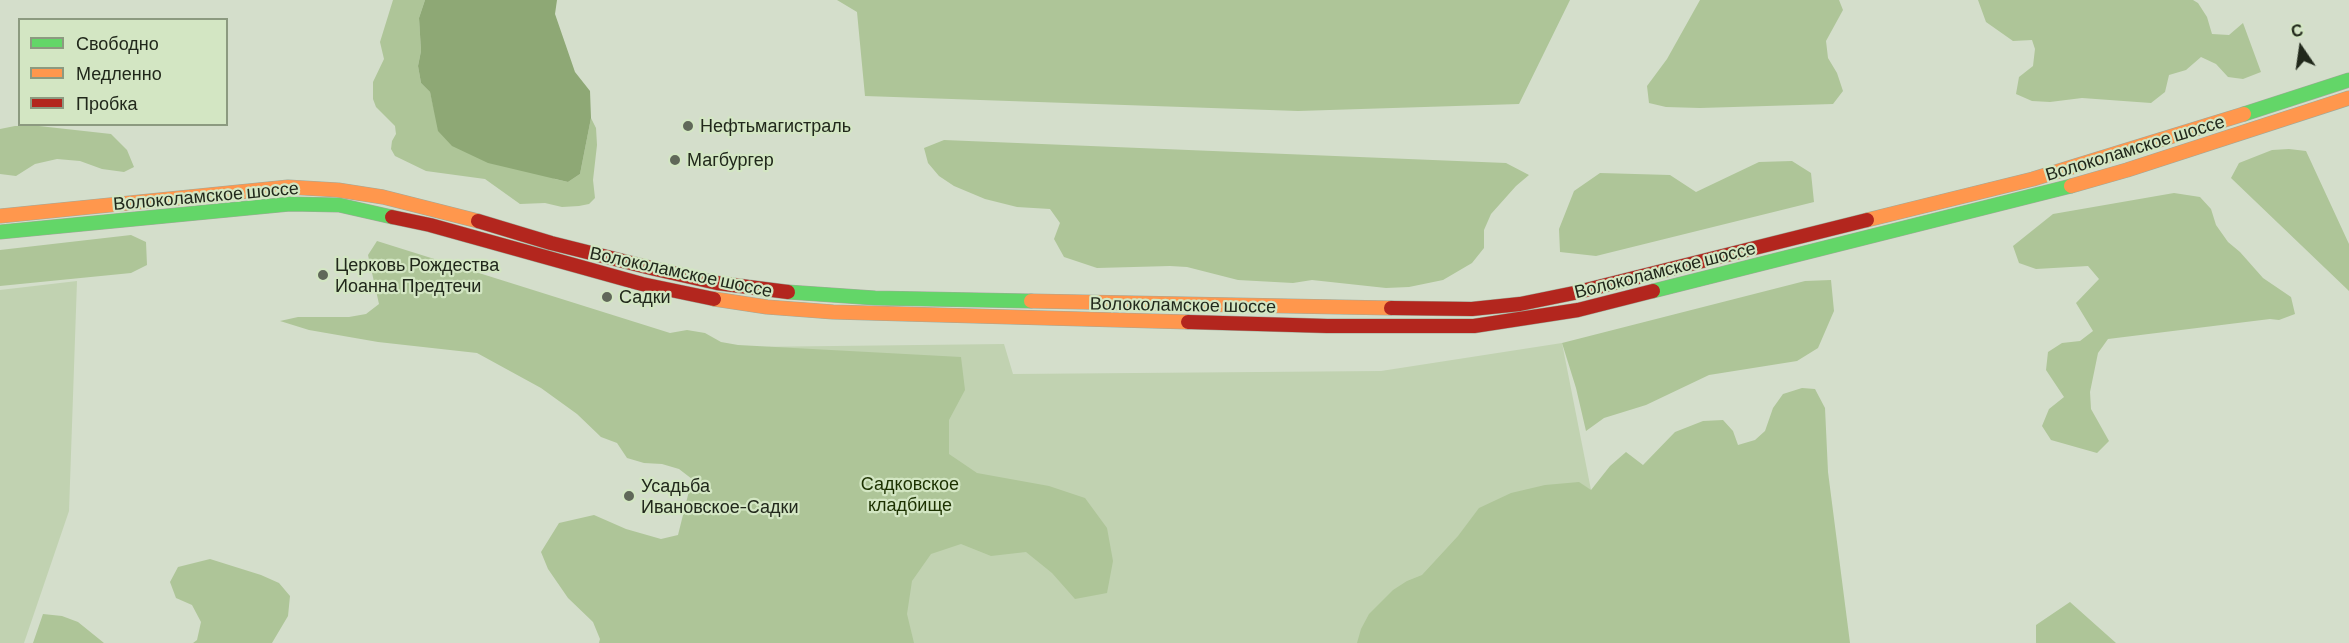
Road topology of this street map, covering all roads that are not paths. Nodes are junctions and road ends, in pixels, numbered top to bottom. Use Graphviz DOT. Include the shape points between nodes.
graph roads {
  1 [pos="2349,80"];
  2 [pos="2349,98"];
  3 [pos="0,216"];
  4 [pos="0,232"];
  1 -- 3 [label="main road, Волоколамское шоссе" via="2033,179 1596,288 1520,304 1472,309 844,297 769,291 717,283 551,243 435,209 338,190 288,187"];
  2 -- 4 [label="main road, Волоколамское шоссе" via="2039,195 1578,310 1474,326 1327,326 767,307 642,284 430,225 339,205 290,204"];
}
